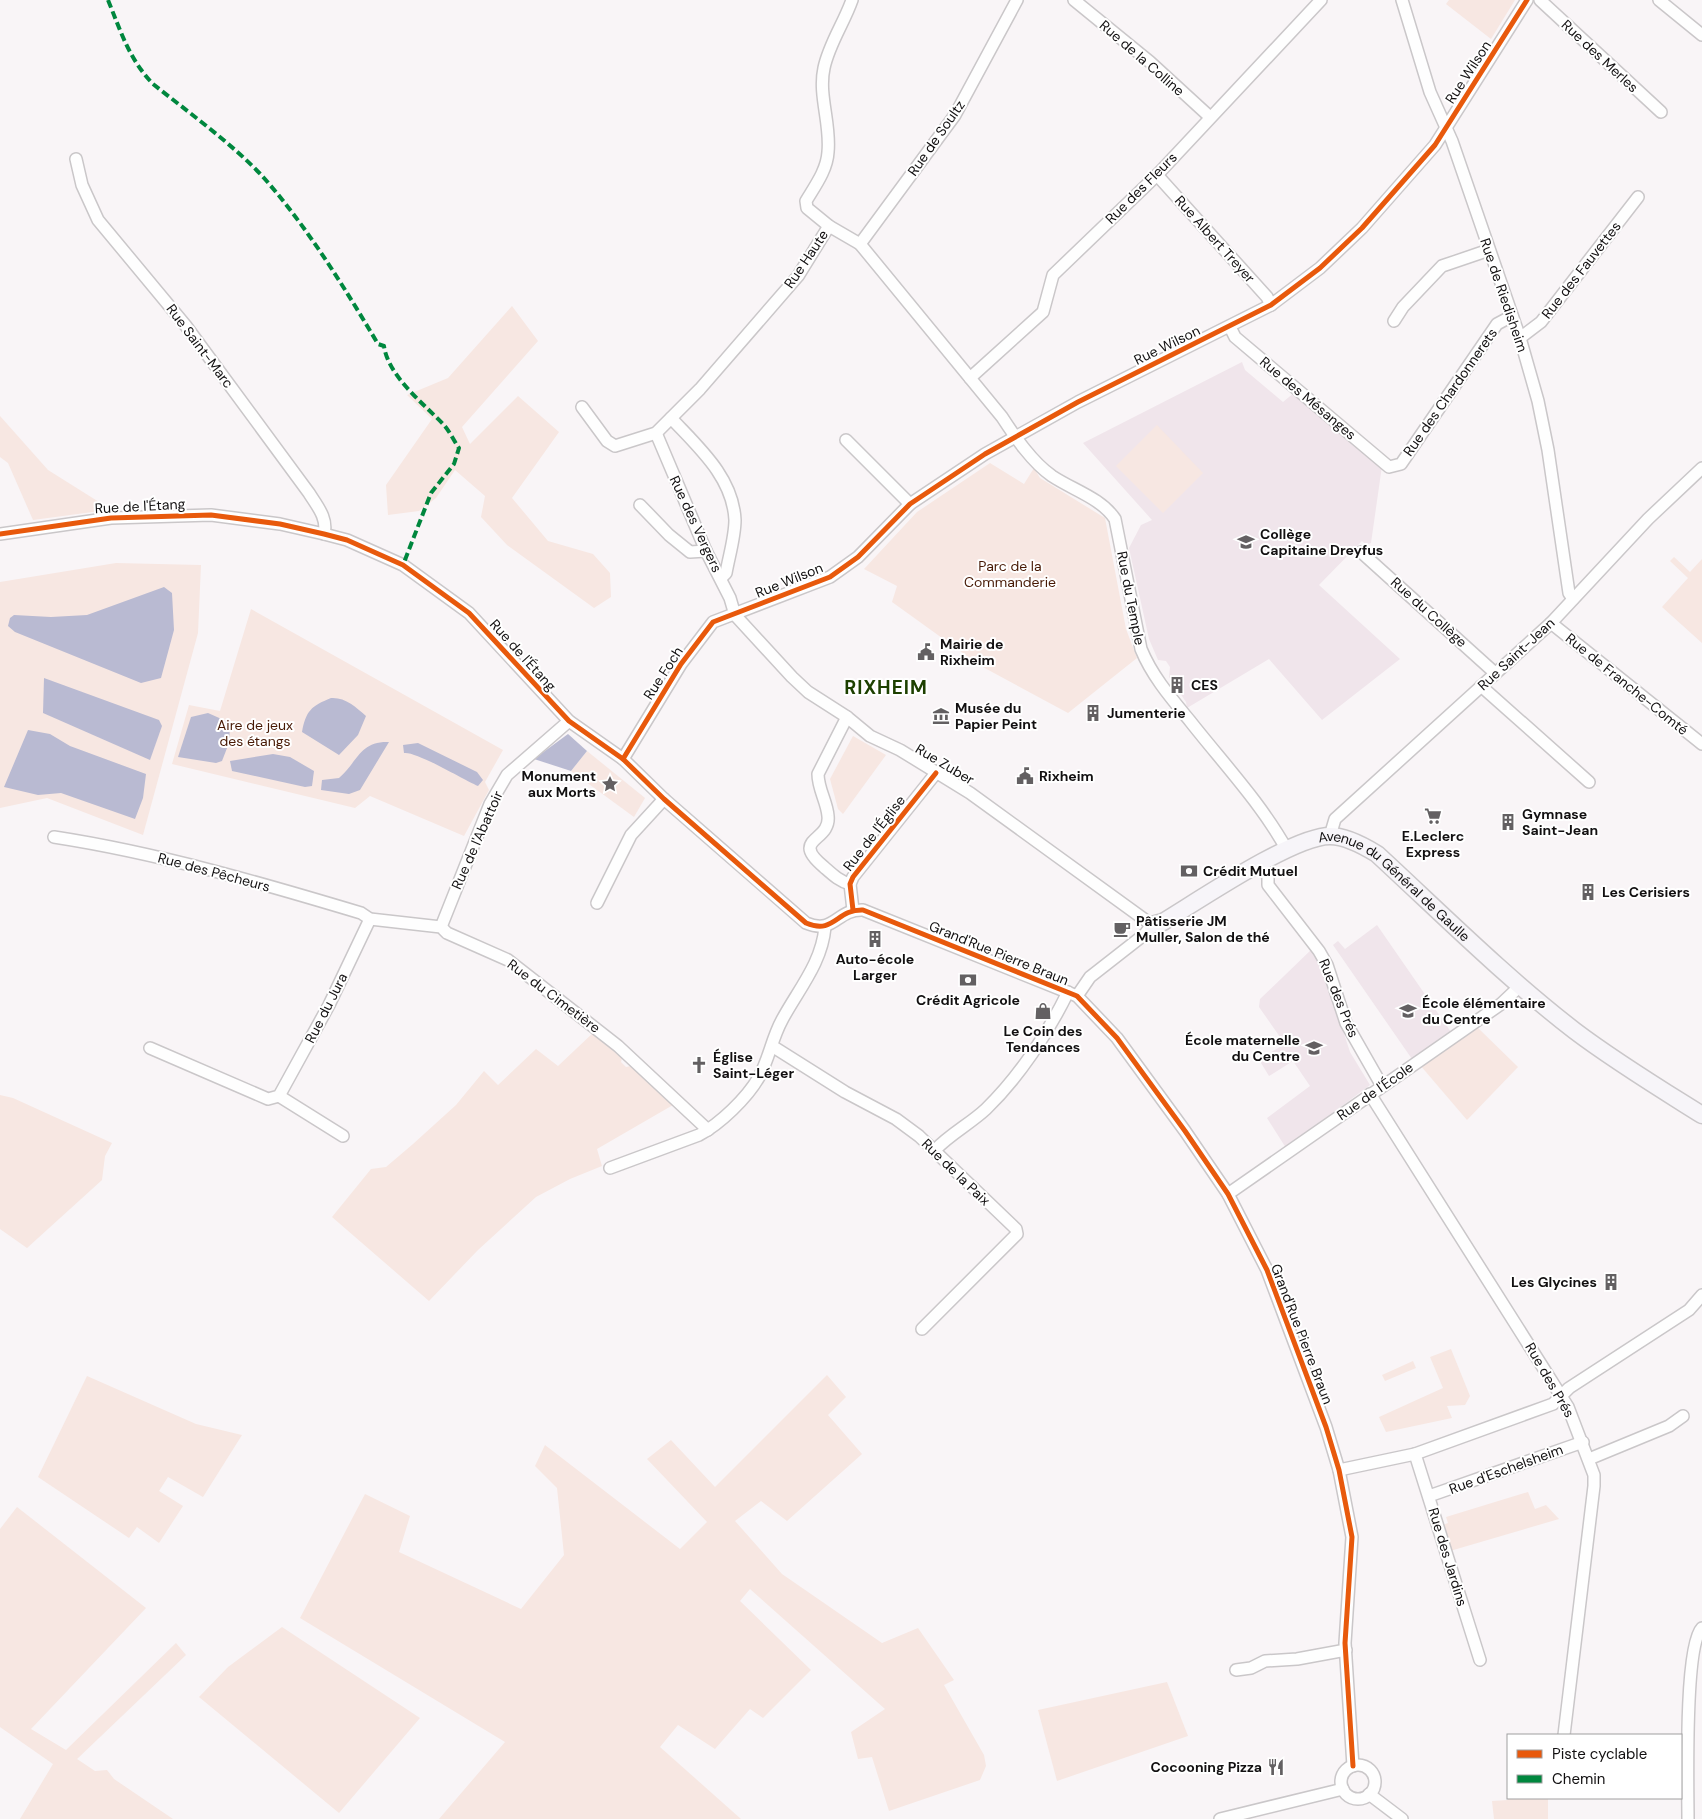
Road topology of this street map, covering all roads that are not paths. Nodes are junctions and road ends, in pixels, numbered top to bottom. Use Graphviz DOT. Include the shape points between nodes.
graph roads {
  1 [pos="852,0"];
  2 [pos="1017,0"];
  3 [pos="1074,0"];
  4 [pos="1321,0"];
  5 [pos="1402,0"];
  6 [pos="1527,0"];
  7 [pos="1540,0"];
  8 [pos="1658,0"];
  9 [pos="1702,34"];
  10 [pos="1661,112"];
  11 [pos="1210,117"];
  12 [pos="1446,127"];
  13 [pos="76,159"];
  14 [pos="1157,175"];
  15 [pos="1638,197"];
  16 [pos="829,226"];
  17 [pos="860,244"];
  18 [pos="1489,250"];
  19 [pos="1271,305"];
  20 [pos="1512,316"];
  21 [pos="1394,321"];
  22 [pos="1230,327"];
  23 [pos="1520,338"];
  24 [pos="970,378"];
  25 [pos="582,407"];
  26 [pos="671,418"];
  27 [pos="656,433"];
  28 [pos="1016,438"];
  29 [pos="846,440"];
  30 [pos="1389,467"];
  31 [pos="1702,468"];
  32 [pos="910,504"];
  33 [pos="640,505"];
  34 [pos="0,534"];
  35 [pos="324,534"];
  36 [pos="706,551"];
  37 [pos="1361,552"];
  38 [pos="721,578"];
  39 [pos="1573,599"];
  40 [pos="735,615"];
  41 [pos="1552,623"];
  42 [pos="1496,673"];
  43 [pos="1482,686"];
  44 [pos="847,717"];
  45 [pos="569,721"];
  46 [pos="1702,744"];
  47 [pos="624,759"];
  48 [pos="936,773"];
  49 [pos="1589,782"];
  50 [pos="664,799"];
  51 [pos="1330,836"];
  52 [pos="54,837"];
  53 [pos="1287,850"];
  54 [pos="1262,864"];
  55 [pos="850,884"];
  56 [pos="597,903"];
  57 [pos="853,910"];
  58 [pos="370,919"];
  59 [pos="1152,925"];
  60 [pos="441,926"];
  61 [pos="825,927"];
  62 [pos="1520,986"];
  63 [pos="1072,994"];
  64 [pos="772,1046"];
  65 [pos="150,1048"];
  66 [pos="1382,1086"];
  67 [pos="1370,1094"];
  68 [pos="280,1096"];
  69 [pos="1702,1115"];
  70 [pos="708,1130"];
  71 [pos="343,1136"];
  72 [pos="935,1150"];
  73 [pos="610,1168"];
  74 [pos="1228,1194"];
  75 [pos="1702,1295"];
  76 [pos="922,1329"];
  77 [pos="1562,1396"];
  78 [pos="1683,1416"];
  79 [pos="1583,1442"];
  80 [pos="1415,1454"];
  81 [pos="1589,1459"];
  82 [pos="1339,1470"];
  83 [pos="1429,1496"];
  84 [pos="1702,1628"];
  85 [pos="1346,1650"];
  86 [pos="1480,1660"];
  87 [pos="1236,1670"];
  88 [pos="1690,1704"];
  89 [pos="1702,1704"];
  90 [pos="1564,1734"];
  91 [pos="1353,1766"];
  92 [pos="1343,1789"];
  93 [pos="1369,1794"];
  94 [pos="1260,1814"];
  95 [pos="1220,1819"];
  96 [pos="1402,1819"];
  97 [pos="1688,1819"];
  1 -- 16 [label="street" via="823,69 828,152 820,177 806,201 807,208"];
  2 -- 17 [label="street, Rue de Soultz" via="955,116"];
  3 -- 11 [label="street, Rue de la Colline" via="1150,62"];
  4 -- 11 [label="street, Rue des Fleurs"];
  5 -- 12 [label="street, Rue de Riedisheim" via="1430,92"];
  6 -- 12 [label="street, Rue Wilson"];
  7 -- 10 [label="street, Rue des Merles"];
  8 -- 9 [label="street"];
  11 -- 14 [label="street, Rue des Fleurs"];
  12 -- 18 [label="street, Rue de Riedisheim"];
  12 -- 19 [label="street, Rue Wilson" via="1420,163 1345,247"];
  13 -- 35 [label="street, Rue Saint-Marc" via="82,185 98,220 186,326 309,493 324,518"];
  14 -- 19 [label="street, Rue Albert Treyer"];
  14 -- 24 [label="street, Rue des Fleurs" via="1053,275 1043,312"];
  15 -- 23 [label="street, Rue des Fauvettes" via="1541,322"];
  16 -- 17 [label="street, Rue Haute"];
  16 -- 26 [label="street, Rue Haute" via="798,276"];
  17 -- 24 [label="street, Rue Haute"];
  18 -- 20 [label="street, Rue de Riedisheim"];
  18 -- 21 [label="street" via="1442,266"];
  19 -- 22 [label="street, Rue Wilson"];
  20 -- 23 [label="street, Rue de Riedisheim"];
  20 -- 30 [label="street, Rue des Chardonnerets" via="1497,324 1401,464"];
  22 -- 28 [label="street, Rue Wilson" via="1078,402"];
  22 -- 30 [label="street, Rue des Mésanges" via="1235,337"];
  23 -- 39 [label="street, Rue de Riedisheim" via="1539,409 1569,593"];
  24 -- 28 [label="street, Rue Haute"];
  25 -- 27 [label="street, Rue Haute" via="607,441 615,446"];
  26 -- 27 [label="street, Rue Haute"];
  26 -- 38 [label="street" via="717,468 732,501 734,530 726,573"];
  27 -- 36 [label="street, Rue des Vergers"];
  28 -- 32 [label="street, Rue Wilson" via="985,454"];
  28 -- 53 [label="street, Rue du Temple" via="1048,473 1108,508 1115,519 1140,649 1146,662 1160,685 1236,777"];
  29 -- 32 [label="street"];
  31 -- 39 [label="street, Rue Saint-Jean" via="1648,519"];
  32 -- 40 [label="street, Rue Wilson" via="858,557 830,577"];
  33 -- 36 [label="street" via="690,552"];
  34 -- 35 [label="street, Rue de l'Étang" via="111,518 210,514"];
  35 -- 45 [label="street, Rue de l'Étang" via="347,540 403,565 441,591 483,626"];
  36 -- 38 [label="street, Rue des Vergers"];
  37 -- 42 [label="street, Rue du Collège"];
  38 -- 40 [label="street, Rue des Vergers"];
  39 -- 41 [label="street, Rue Saint-Jean"];
  40 -- 44 [label="street, Rue Zuber" via="808,692"];
  40 -- 47 [label="street, Rue Foch" via="713,622 707,629 681,664"];
  41 -- 42 [label="street, Rue Saint-Jean"];
  41 -- 46 [label="street, Rue de Franche-Comté"];
  42 -- 43 [label="street, Rue Saint-Jean"];
  43 -- 49 [label="street"];
  43 -- 51 [label="street, Rue Saint-Jean" via="1336,818"];
  44 -- 48 [label="street, Rue Zuber" via="870,736"];
  44 -- 55 [label="street" via="818,774 829,817 827,826 809,850 811,857 840,881"];
  45 -- 47 [label="street, Rue de l'Étang"];
  45 -- 60 [label="street, Rue de l'Abattoir" via="507,775 490,804"];
  47 -- 50 [label="street, Rue de l'Étang"];
  48 -- 55 [label="street, Rue de l'Église" via="886,833"];
  48 -- 59 [label="street, Rue Zuber" via="970,793"];
  50 -- 56 [label="street" via="631,835"];
  50 -- 61 [label="street, Rue de l'Étang" via="793,914 806,924"];
  51 -- 53 [label="main road, Avenue du Général de Gaulle"];
  51 -- 62 [label="main road, Avenue du Général de Gaulle" via="1351,841 1377,854"];
  52 -- 58 [label="street, Rue des Pêcheurs" via="102,844 227,875 361,913"];
  53 -- 54 [label="main road, Avenue du Général de Gaulle"];
  54 -- 59 [label="main road, Avenue du Général de Gaulle" via="1163,922"];
  54 -- 66 [label="street, Rue des Prés" via="1268,885 1327,965 1346,1023"];
  55 -- 57 [label="street, Rue de l'Église"];
  57 -- 61 [label="street"];
  57 -- 63 [label="street, Grand'Rue Pierre Braun" via="863,910"];
  58 -- 60 [label="street, Rue du Cimetière"];
  58 -- 68 [label="street, Rue du Jura"];
  59 -- 63 [label="street, Avenue du Général de Gaulle"];
  60 -- 70 [label="street, Rue du Cimetière" via="447,934 508,960 583,1017"];
  61 -- 64 [label="street" via="822,952 780,1022"];
  62 -- 66 [label="street, Rue de l'École" via="1501,1004"];
  62 -- 69 [label="main road, Avenue du Général de Gaulle" via="1624,1067"];
  63 -- 72 [label="street, Avenue du Général de Gaulle" via="1001,1094"];
  63 -- 74 [label="street, Grand'Rue Pierre Braun" via="1117,1038"];
  64 -- 70 [label="street" via="758,1078 731,1111"];
  64 -- 72 [label="street, Rue de la Paix" via="824,1080 896,1119"];
  65 -- 68 [label="street" via="268,1099"];
  66 -- 67 [label="street, Rue de l'École"];
  67 -- 74 [label="street, Rue de l'École"];
  67 -- 77 [label="street, Rue des Prés"];
  68 -- 71 [label="street"];
  70 -- 73 [label="street"];
  72 -- 76 [label="street, Rue de la Paix" via="1016,1229 1017,1234"];
  74 -- 82 [label="street, Grand'Rue Pierre Braun" via="1267,1270"];
  75 -- 77 [label="street" via="1689,1310"];
  77 -- 79 [label="street, Rue des Prés"];
  77 -- 80 [label="street" via="1553,1404"];
  78 -- 81 [label="street" via="1669,1426"];
  79 -- 81 [label="street, Rue des Prés"];
  79 -- 83 [label="street, Rue d'Eschelsheim"];
  80 -- 82 [label="street"];
  80 -- 83 [label="street, Rue des Jardins"];
  81 -- 90 [label="street, Rue des Prés" via="1594,1486"];
  82 -- 85 [label="street, Grand'Rue Pierre Braun" via="1352,1537"];
  83 -- 86 [label="street, Rue des Jardins"];
  84 -- 88 [label="street" via="1696,1639"];
  85 -- 87 [label="street" via="1265,1661 1251,1668"];
  85 -- 91 [label="street, Grand'Rue Pierre Braun"];
  88 -- 89 [label="street"];
  88 -- 97 [label="street"];
  91 -- 92 [label="street" via="1344,1772"];
  91 -- 93 [label="street" via="1364,1766 1373,1774 1375,1785"];
  92 -- 93 [label="street" via="1355,1798"];
  92 -- 94 [label="street"];
  93 -- 96 [label="street"];
  94 -- 95 [label="street"];
}
